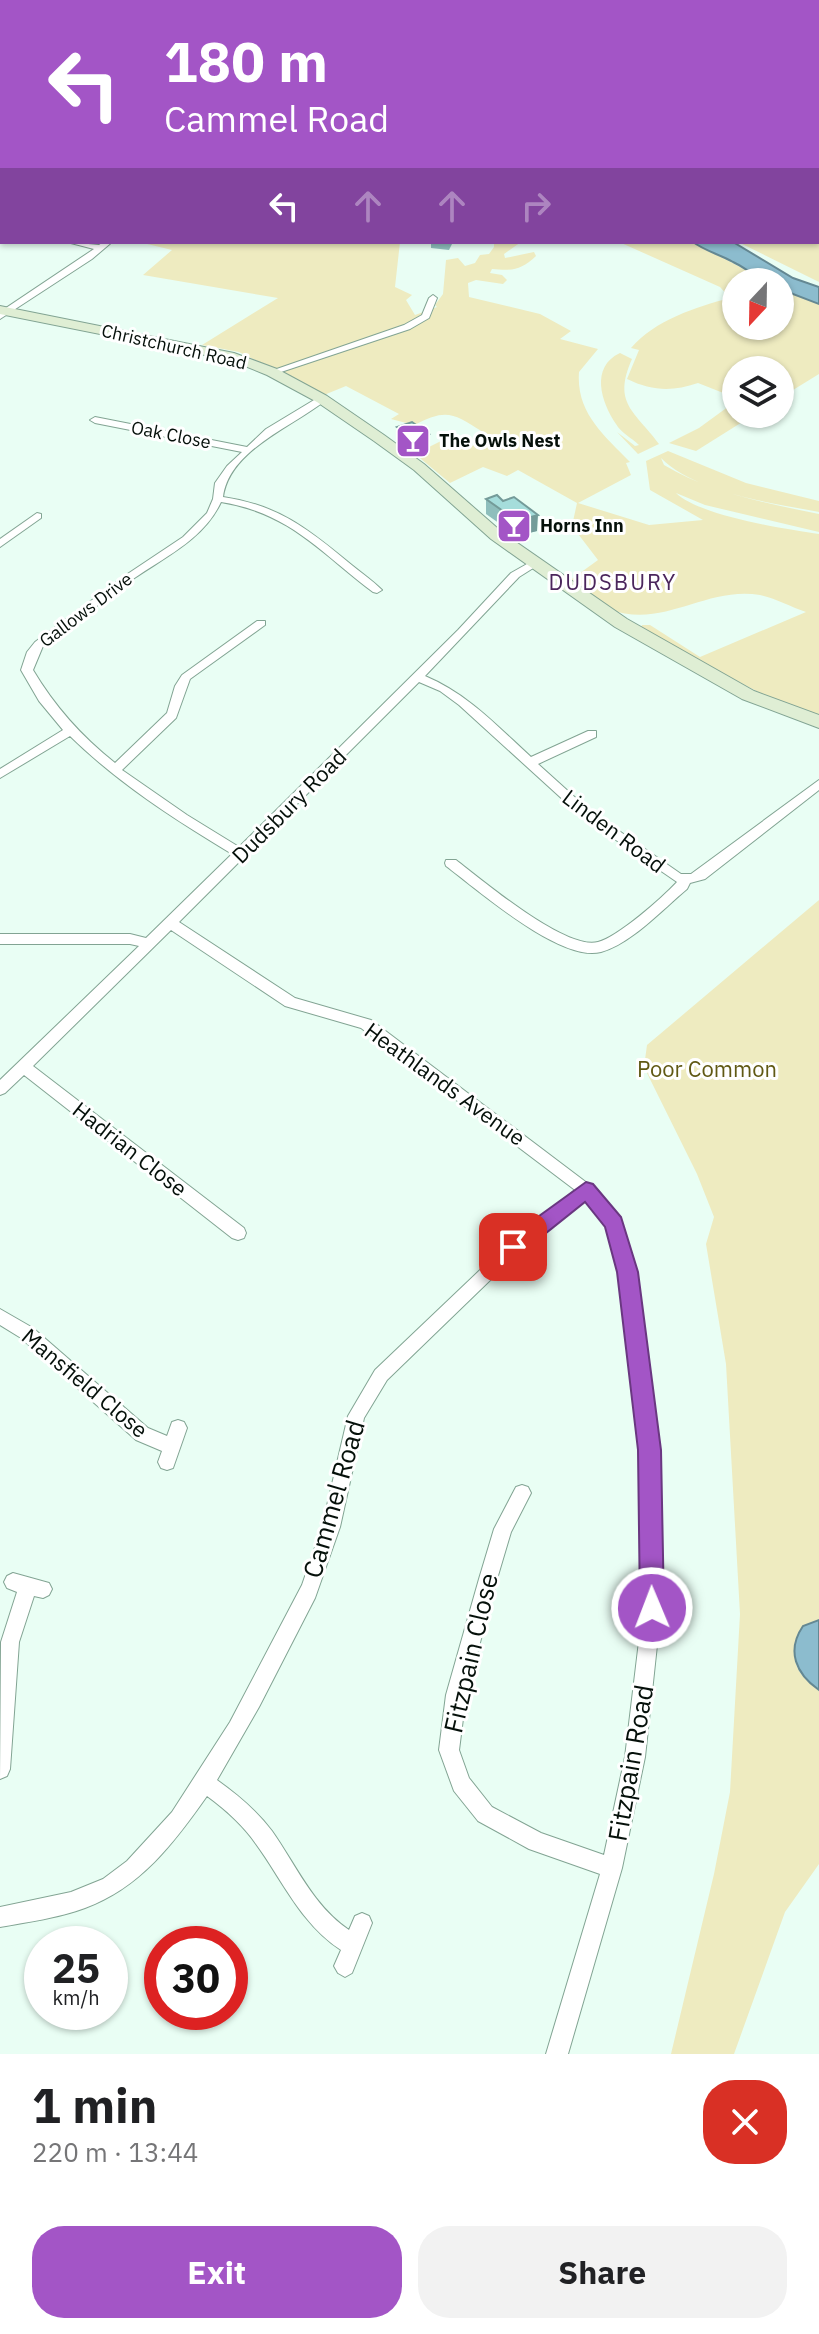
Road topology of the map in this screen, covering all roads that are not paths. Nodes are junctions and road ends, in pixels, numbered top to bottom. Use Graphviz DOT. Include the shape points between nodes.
graph roads {
  1 [pos="104,245"];
  2 [pos="433,298"];
  3 [pos="2,312"];
  4 [pos="272,372"];
  5 [pos="322,399"];
  6 [pos="95,420"];
  7 [pos="248,450"];
  8 [pos="218,499"];
  9 [pos="37,516"];
  10 [pos="0,544"];
  11 [pos="534,563"];
  12 [pos="377,590"];
  13 [pos="261,623"];
  14 [pos="418,677"];
  15 [pos="819,722"];
  16 [pos="71,730"];
  17 [pos="592,734"];
  18 [pos="531,762"];
  19 [pos="116,769"];
  20 [pos="0,774"];
  21 [pos="819,784"];
  22 [pos="241,854"];
  23 [pos="451,863"];
  24 [pos="685,879"];
  25 [pos="170,923"];
  26 [pos="0,939"];
  27 [pos="149,944"];
  28 [pos="23,1066"];
  29 [pos="0,1089"];
  30 [pos="586,1190"];
  31 [pos="238,1233"];
  32 [pos="0,1316"];
  33 [pos="172,1445"];
  34 [pos="522,1493"];
  35 [pos="28,1586"];
  36 [pos="0,1769"];
  37 [pos="203,1782"];
  38 [pos="612,1868"];
  39 [pos="0,1917"];
  40 [pos="362,1923"];
  41 [pos="353,1945"];
  42 [pos="345,1966"];
  43 [pos="557,2054"];
  1 -- 3 [label="street"];
  2 -- 4 [label="street" via="426,316 407,327"];
  3 -- 4 [label="main road, Christchurch Road" via="234,357"];
  4 -- 5 [label="main road, Christchurch Road"];
  5 -- 7 [label="street, Gallows Drive"];
  5 -- 11 [label="main road, Christchurch Road" via="419,467"];
  6 -- 7 [label="street, Oak Close"];
  7 -- 8 [label="street, Gallows Drive" via="224,476"];
  8 -- 12 [label="street" via="246,503 304,528"];
  8 -- 16 [label="street, Gallows Drive" via="187,539 60,627 33,652 27,670 32,681"];
  9 -- 10 [label="street"];
  11 -- 14 [label="street, Dudsbury Road" via="515,575"];
  11 -- 15 [label="main road, Christchurch Road" via="661,647 748,695"];
  13 -- 19 [label="street" via="186,677 172,715"];
  14 -- 18 [label="street, Linden Road" via="463,702"];
  14 -- 22 [label="street, Dudsbury Road"];
  16 -- 19 [label="street, Gallows Drive"];
  16 -- 20 [label="street"];
  17 -- 18 [label="street"];
  18 -- 24 [label="street, Linden Road" via="585,813"];
  19 -- 22 [label="street, Gallows Drive"];
  21 -- 24 [label="street, Linden Road" via="700,876"];
  22 -- 25 [label="street, Dudsbury Road"];
  23 -- 24 [label="street" via="555,938 589,950 609,943"];
  25 -- 27 [label="street, Dudsbury Road"];
  25 -- 30 [label="street, Heathlands Avenue" via="290,1002 366,1024"];
  26 -- 27 [label="street" via="130,939"];
  27 -- 28 [label="street, Dudsbury Road"];
  28 -- 29 [label="street, Dudsbury Road"];
  28 -- 31 [label="street, Hadrian Close"];
  30 -- 37 [label="street, Cammel Road" via="491,1267 367,1394 356,1416 320,1563 307,1595"];
  30 -- 38 [label="street, Fitzpain Road" via="614,1223 628,1272 649,1450 652,1608 646,1680"];
  32 -- 33 [label="street, Mansfield Close" via="27,1333 142,1434"];
  34 -- 38 [label="street, Fitzpain Close" via="503,1529 488,1579 456,1695 449,1750 461,1784 485,1814 536,1842"];
  35 -- 36 [label="street" via="10,1642"];
  37 -- 39 [label="street, Cammel Road" via="164,1837 124,1877 76,1902"];
  37 -- 41 [label="street" via="248,1818 319,1921"];
  38 -- 43 [label="street, Fitzpain Road"];
  40 -- 41 [label="street"];
  41 -- 42 [label="street"];
}
